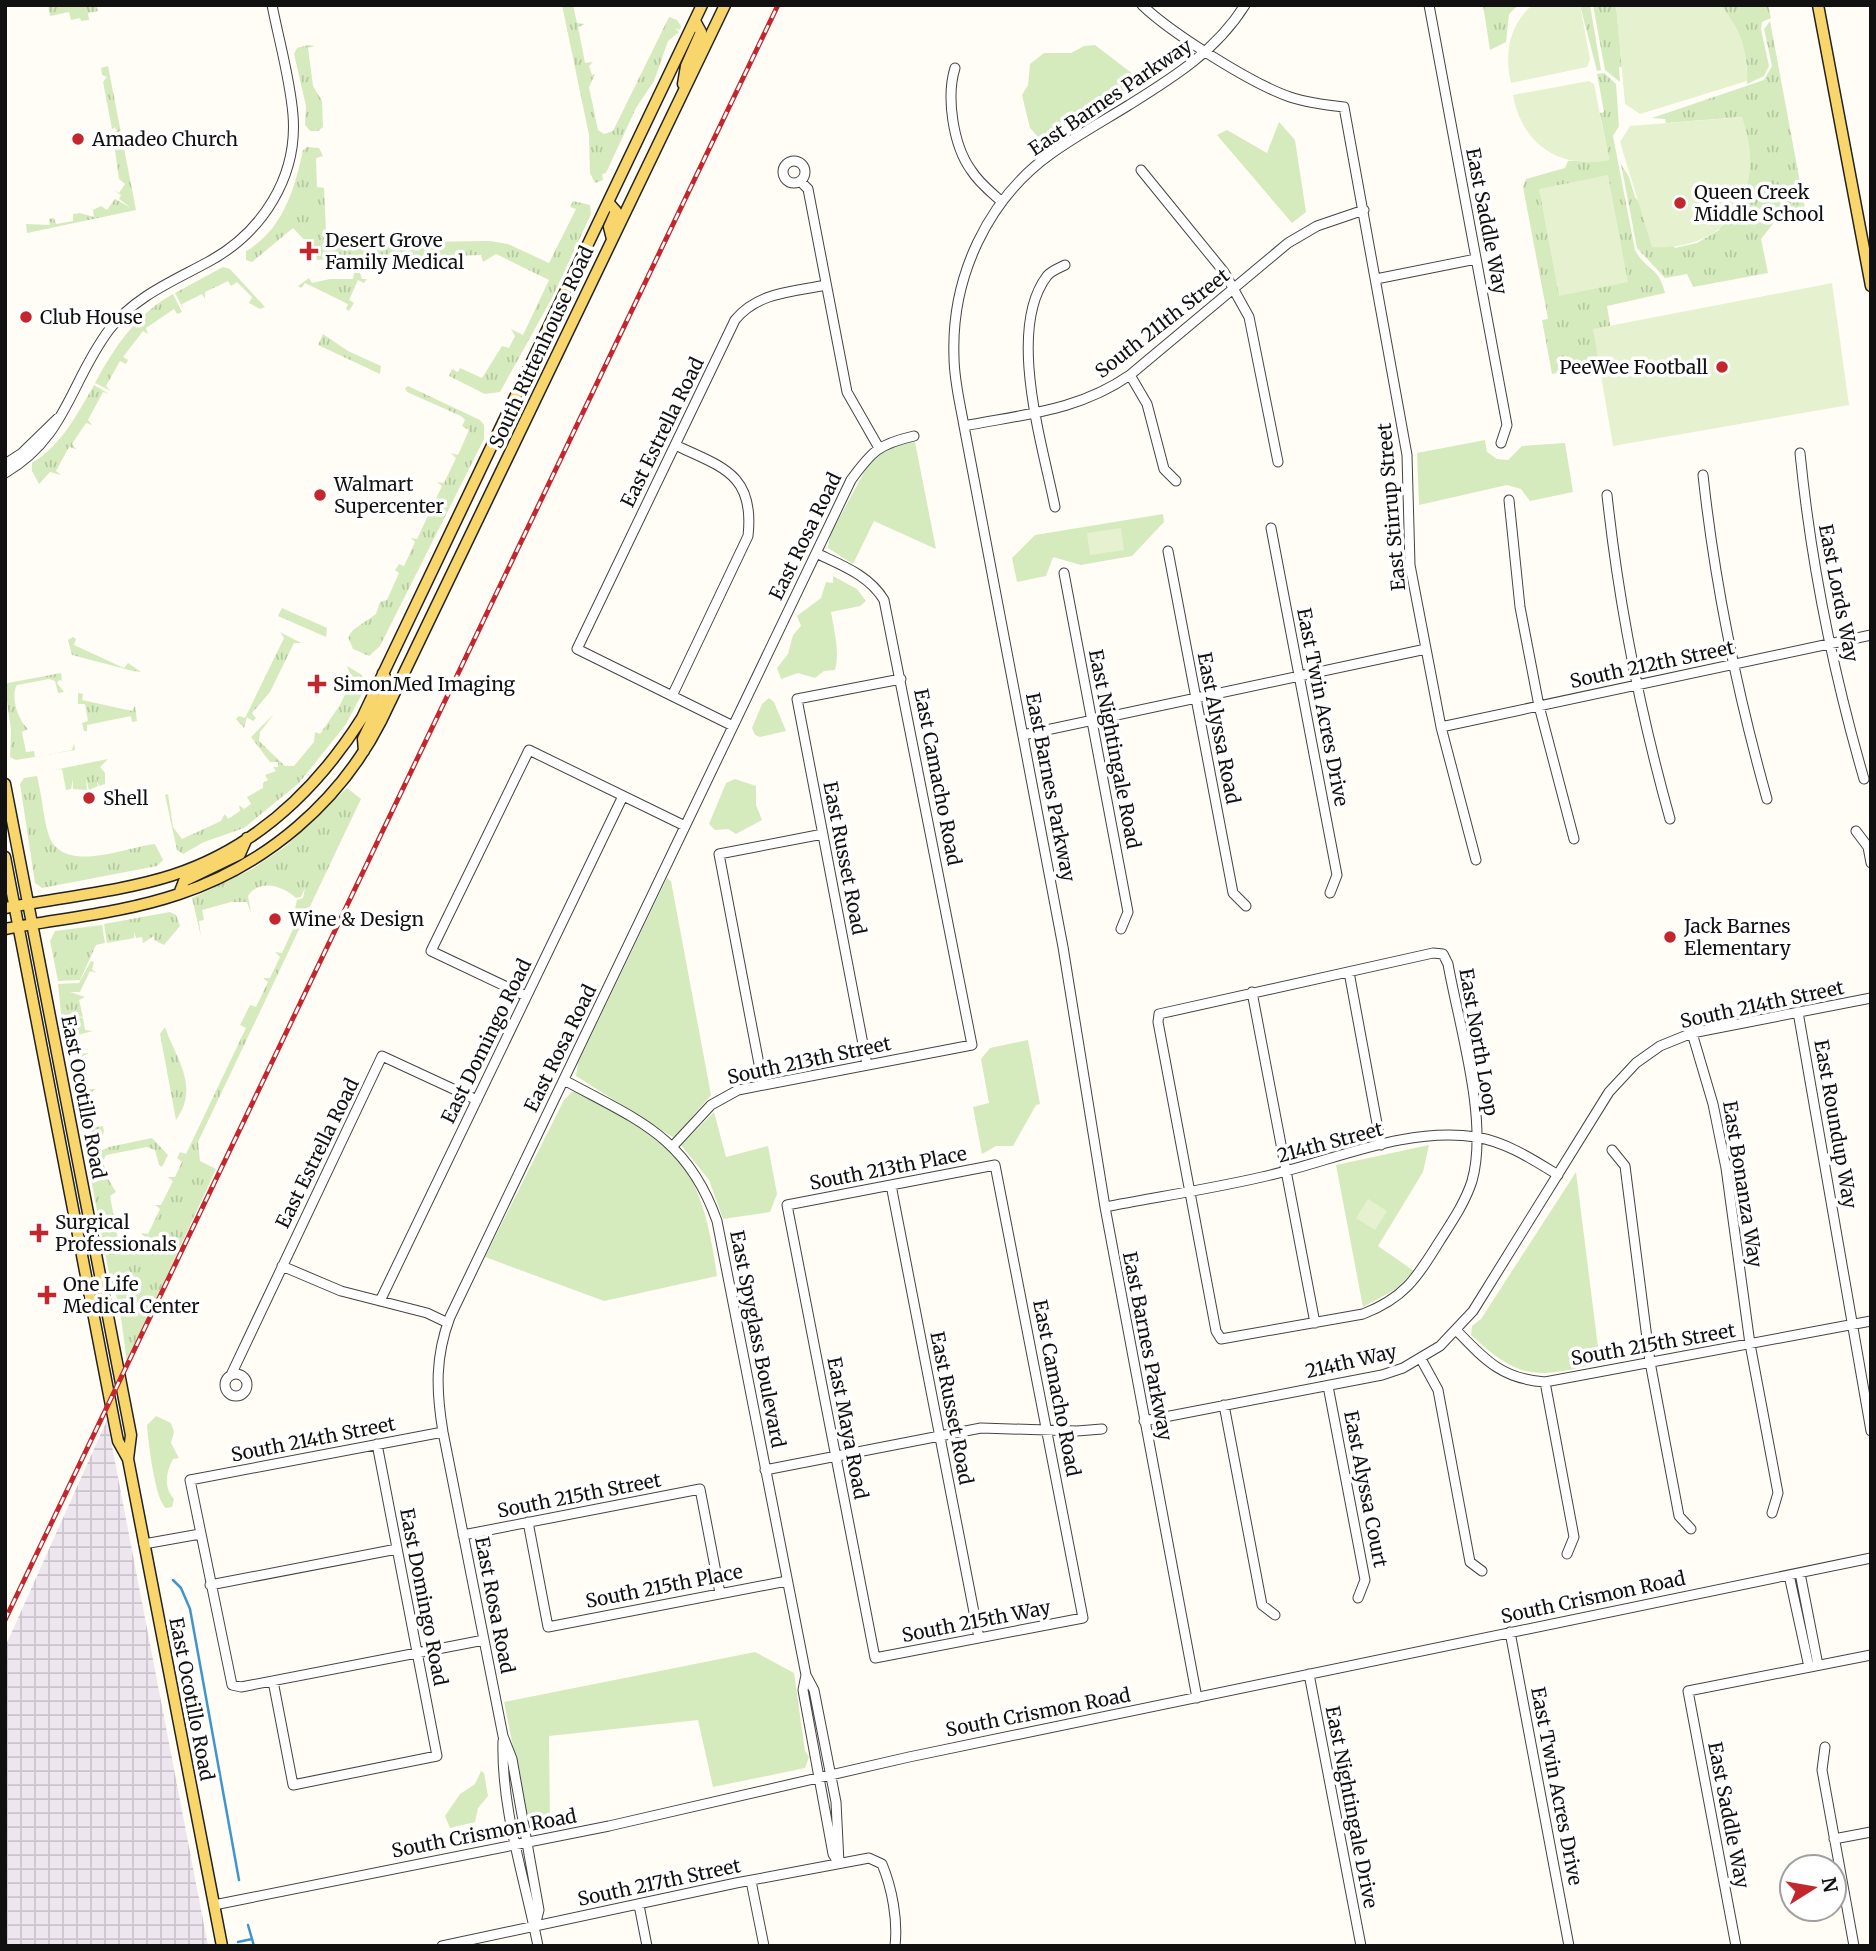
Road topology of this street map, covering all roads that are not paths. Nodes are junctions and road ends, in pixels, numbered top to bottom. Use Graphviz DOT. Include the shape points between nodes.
graph roads {
  1 [pos="272,5"];
  2 [pos="702,5"];
  3 [pos="725,5"];
  4 [pos="1142,5"];
  5 [pos="1245,5"];
  6 [pos="1429,5"];
  7 [pos="1818,5"];
  8 [pos="695,21"];
  9 [pos="1208,51"];
  10 [pos="956,68"];
  11 [pos="682,94"];
  12 [pos="1141,170"];
  13 [pos="801,182"];
  14 [pos="608,202"];
  15 [pos="1002,202"];
  16 [pos="1364,210"];
  17 [pos="612,239"];
  18 [pos="1476,259"];
  19 [pos="1869,263"];
  20 [pos="1065,264"];
  21 [pos="1376,279"];
  22 [pos="1870,280"];
  23 [pos="826,285"];
  24 [pos="1236,288"];
  25 [pos="1130,375"];
  26 [pos="1037,412"];
  27 [pos="59,417"];
  28 [pos="964,426"];
  29 [pos="914,436"];
  30 [pos="1501,443"];
  31 [pos="675,445"];
  32 [pos="879,448"];
  33 [pos="1800,453"];
  34 [pos="1278,462"];
  35 [pos="5,464"];
  36 [pos="5,473"];
  37 [pos="1703,475"];
  38 [pos="1176,481"];
  39 [pos="1607,495"];
  40 [pos="1509,500"];
  41 [pos="1055,507"];
  42 [pos="1271,528"];
  43 [pos="1168,551"];
  44 [pos="816,552"];
  45 [pos="1064,573"];
  46 [pos="1871,635"];
  47 [pos="1829,644"];
  48 [pos="1426,649"];
  49 [pos="1732,665"];
  50 [pos="383,673"];
  51 [pos="1299,675"];
  52 [pos="901,680"];
  53 [pos="1636,685"];
  54 [pos="672,696"];
  55 [pos="1195,697"];
  56 [pos="1539,706"];
  57 [pos="1092,719"];
  58 [pos="733,726"];
  59 [pos="1441,727"];
  60 [pos="1023,735"];
  61 [pos="364,751"];
  62 [pos="1864,779"];
  63 [pos="5,784"];
  64 [pos="623,796"];
  65 [pos="1767,799"];
  66 [pos="1670,819"];
  67 [pos="685,826"];
  68 [pos="1856,831"];
  69 [pos="823,834"];
  70 [pos="247,838"];
  71 [pos="1574,839"];
  72 [pos="5,857"];
  73 [pos="1476,860"];
  74 [pos="1871,863"];
  75 [pos="1331,893"];
  76 [pos="179,894"];
  77 [pos="29,904"];
  78 [pos="1247,906"];
  79 [pos="10,908"];
  80 [pos="33,925"];
  81 [pos="18,926"];
  82 [pos="5,929"];
  83 [pos="1121,929"];
  84 [pos="1349,972"];
  85 [pos="1252,992"];
  86 [pos="526,996"];
  87 [pos="1871,998"];
  88 [pos="1798,1012"];
  89 [pos="1692,1033"];
  90 [pos="972,1045"];
  91 [pos="867,1065"];
  92 [pos="46,1069"];
  93 [pos="62,1076"];
  94 [pos="564,1080"];
  95 [pos="764,1085"];
  96 [pos="477,1100"];
  97 [pos="1478,1137"];
  98 [pos="1381,1145"];
  99 [pos="673,1146"];
  100 [pos="1612,1150"];
  101 [pos="995,1165"];
  102 [pos="1286,1171"];
  103 [pos="1558,1175"];
  104 [pos="891,1185"];
  105 [pos="1190,1191"];
  106 [pos="787,1205"];
  107 [pos="1105,1207"];
  108 [pos="282,1266"];
  109 [pos="380,1301"];
  110 [pos="1871,1321"];
  111 [pos="448,1323"];
  112 [pos="1315,1323"];
  113 [pos="1851,1325"];
  114 [pos="1457,1331"];
  115 [pos="1750,1344"];
  116 [pos="1421,1359"];
  117 [pos="1650,1362"];
  118 [pos="232,1375"];
  119 [pos="1545,1381"];
  120 [pos="1328,1385"];
  121 [pos="1224,1405"];
  122 [pos="1144,1421"];
  123 [pos="1102,1429"];
  124 [pos="1047,1430"];
  125 [pos="1871,1431"];
  126 [pos="443,1432"];
  127 [pos="940,1436"];
  128 [pos="377,1444"];
  129 [pos="836,1456"];
  130 [pos="128,1459"];
  131 [pos="765,1469"];
  132 [pos="1772,1513"];
  133 [pos="528,1522"];
  134 [pos="1691,1529"];
  135 [pos="200,1534"];
  136 [pos="463,1535"];
  137 [pos="145,1544"];
  138 [pos="397,1549"];
  139 [pos="1567,1553"];
  140 [pos="1871,1558"];
  141 [pos="1482,1571"];
  142 [pos="1800,1573"];
  143 [pos="1789,1575"];
  144 [pos="787,1581"];
  145 [pos="210,1585"];
  146 [pos="720,1593"];
  147 [pos="1358,1598"];
  148 [pos="1275,1615"];
  149 [pos="1083,1618"];
  150 [pos="1510,1632"];
  151 [pos="979,1638"];
  152 [pos="484,1640"];
  153 [pos="416,1653"];
  154 [pos="1871,1655"];
  155 [pos="875,1658"];
  156 [pos="1813,1666"];
  157 [pos="1309,1674"];
  158 [pos="806,1675"];
  159 [pos="273,1681"];
  160 [pos="1197,1698"];
  161 [pos="1825,1747"];
  162 [pos="831,1776"];
  163 [pos="820,1779"];
  164 [pos="1871,1832"];
  165 [pos="1835,1839"];
  166 [pos="521,1843"];
  167 [pos="839,1863"];
  168 [pos="751,1881"];
  169 [pos="214,1905"];
  170 [pos="639,1905"];
  171 [pos="534,1926"];
  172 [pos="222,1946"];
  173 [pos="442,1946"];
  174 [pos="538,1946"];
  175 [pos="647,1946"];
  176 [pos="764,1946"];
  177 [pos="895,1946"];
  178 [pos="1361,1946"];
  179 [pos="1569,1946"];
  180 [pos="1736,1946"];
  181 [pos="1854,1946"];
  1 -- 27 [label="street" via="293,116 290,156 276,196 260,221 228,251 152,292 122,315 108,331"];
  2 -- 8 [label="main road, South Rittenhouse Road"];
  3 -- 11 [label="main road, South Rittenhouse Road"];
  4 -- 9 [label="street" via="1163,24"];
  5 -- 9 [label="street, East Barnes Parkway"];
  6 -- 18 [label="street, East Saddle Way"];
  7 -- 19 [label="main road"];
  8 -- 11 [label="main road" via="701,32 686,66"];
  8 -- 14 [label="main road, South Rittenhouse Road"];
  9 -- 15 [label="street, East Barnes Parkway" via="1051,154"];
  9 -- 16 [label="street, East Stirrup Street" via="1267,88 1344,107"];
  10 -- 15 [label="street" via="949,87 959,144 969,168"];
  11 -- 17 [label="main road, South Rittenhouse Road"];
  12 -- 24 [label="street"];
  13 -- 23 [label="street" via="808,189"];
  14 -- 17 [label="main road" via="616,211 609,226"];
  14 -- 50 [label="main road, South Rittenhouse Road"];
  15 -- 28 [label="street, East Barnes Parkway" via="973,251 959,299 954,360"];
  16 -- 21 [label="street, East Stirrup Street"];
  16 -- 24 [label="street, South 211th Street" via="1317,226 1288,243"];
  17 -- 61 [label="main road, South Rittenhouse Road"];
  18 -- 21 [label="street"];
  18 -- 30 [label="street, East Saddle Way" via="1507,425"];
  19 -- 22 [label="main road"];
  20 -- 26 [label="street" via="1048,274 1032,313 1029,366"];
  21 -- 48 [label="street, East Stirrup Street" via="1407,455 1410,565"];
  23 -- 31 [label="street, East Estrella Road" via="764,297 746,307 735,320"];
  23 -- 32 [label="street" via="847,392"];
  24 -- 25 [label="street, South 211th Street"];
  24 -- 34 [label="street" via="1256,346"];
  25 -- 26 [label="street, South 211th Street" via="1077,404"];
  25 -- 38 [label="street" via="1147,404 1164,469"];
  26 -- 28 [label="street, South 211th Street"];
  26 -- 41 [label="street"];
  27 -- 35 [label="street"];
  27 -- 36 [label="street" via="39,449"];
  28 -- 60 [label="street, East Barnes Parkway"];
  29 -- 32 [label="street, East Rosa Road"];
  31 -- 54 [label="street" via="730,471 742,486 750,520 748,536"];
  31 -- 54 [label="street, East Estrella Road" via="577,649"];
  32 -- 44 [label="street, East Rosa Road" via="851,480"];
  33 -- 47 [label="street, East Lords Way" via="1810,546"];
  37 -- 49 [label="street" via="1713,568"];
  39 -- 53 [label="street"];
  40 -- 56 [label="street" via="1520,607"];
  42 -- 51 [label="street, East Twin Acres Drive"];
  43 -- 55 [label="street, East Alyssa Road"];
  44 -- 52 [label="street, East Camacho Road" via="876,586 886,607"];
  44 -- 58 [label="street, East Rosa Road"];
  45 -- 57 [label="street, East Nightingale Road"];
  46 -- 47 [label="street, South 212th Street"];
  47 -- 49 [label="street, South 212th Street"];
  47 -- 62 [label="street, East Lords Way"];
  48 -- 51 [label="street"];
  48 -- 59 [label="street, East Stirrup Street"];
  49 -- 53 [label="street, South 212th Street"];
  49 -- 65 [label="street"];
  50 -- 61 [label="main road" via="389,685 363,738"];
  50 -- 70 [label="main road, South Rittenhouse Road" via="352,734 328,767 285,811"];
  51 -- 55 [label="street"];
  51 -- 75 [label="street, East Twin Acres Drive" via="1337,875"];
  52 -- 69 [label="street, East Russet Road" via="797,699"];
  52 -- 90 [label="street, East Camacho Road"];
  53 -- 56 [label="street, South 212th Street"];
  53 -- 66 [label="street"];
  54 -- 58 [label="street"];
  55 -- 57 [label="street"];
  55 -- 78 [label="street, East Alyssa Road" via="1233,893"];
  56 -- 59 [label="street, South 212th Street"];
  56 -- 71 [label="street"];
  57 -- 60 [label="street"];
  57 -- 83 [label="street, East Nightingale Road" via="1128,912"];
  58 -- 67 [label="street, East Rosa Road"];
  59 -- 73 [label="street, East Stirrup Street"];
  60 -- 107 [label="street, East Barnes Parkway"];
  61 -- 76 [label="main road" via="338,787 290,834 243,865"];
  63 -- 77 [label="main road, East Ocotillo Road"];
  64 -- 67 [label="street"];
  64 -- 86 [label="street, East Domingo Road"];
  64 -- 86 [label="street" via="528,750 431,951"];
  67 -- 94 [label="street, East Rosa Road"];
  68 -- 74 [label="street" via="1868,848"];
  69 -- 91 [label="street, East Russet Road"];
  69 -- 95 [label="street" via="719,854"];
  70 -- 76 [label="main road" via="240,853 184,881"];
  70 -- 77 [label="main road" via="172,875"];
  72 -- 79 [label="main road, East Ocotillo Road"];
  76 -- 80 [label="main road"];
  77 -- 79 [label="main road"];
  77 -- 80 [label="main road, East Ocotillo Road"];
  79 -- 81 [label="main road, East Ocotillo Road"];
  80 -- 81 [label="main road"];
  80 -- 93 [label="main road, East Ocotillo Road"];
  81 -- 82 [label="main road"];
  81 -- 92 [label="main road, East Ocotillo Road"];
  84 -- 85 [label="street"];
  84 -- 97 [label="street, East North Loop" via="1443,954"];
  84 -- 98 [label="street"];
  85 -- 102 [label="street"];
  85 -- 105 [label="street" via="1159,1014"];
  86 -- 96 [label="street, East Domingo Road"];
  87 -- 88 [label="street, South 214th Street"];
  88 -- 89 [label="street, South 214th Street"];
  88 -- 113 [label="street, East Roundup Way" via="1825,1150"];
  89 -- 103 [label="street, South 214th Street" via="1660,1046 1627,1073 1609,1093"];
  89 -- 115 [label="street, East Bonanza Way" via="1726,1168"];
  90 -- 91 [label="street, South 213th Street"];
  91 -- 95 [label="street, South 213th Street"];
  92 -- 93 [label="main road"];
  92 -- 130 [label="main road, East Ocotillo Road" via="118,1441"];
  93 -- 130 [label="main road, East Ocotillo Road" via="131,1435"];
  94 -- 99 [label="street, East Spyglass Boulevard"];
  94 -- 111 [label="street, East Rosa Road"];
  95 -- 99 [label="street, South 213th Street" via="725,1095"];
  96 -- 108 [label="street, East Estrella Road" via="382,1056"];
  96 -- 109 [label="street, East Domingo Road"];
  97 -- 98 [label="street, 214th Street" via="1432,1136"];
  97 -- 103 [label="street, 214th Street" via="1504,1144"];
  97 -- 112 [label="street, East North Loop" via="1472,1182 1463,1204 1405,1291 1363,1314"];
  98 -- 102 [label="street, 214th Street"];
  99 -- 131 [label="street, East Spyglass Boulevard" via="701,1180 717,1221"];
  100 -- 117 [label="street" via="1625,1166"];
  101 -- 104 [label="street, South 213th Place"];
  101 -- 124 [label="street, East Camacho Road"];
  102 -- 105 [label="street, 214th Street"];
  102 -- 112 [label="street"];
  103 -- 114 [label="street, 214th Way"];
  104 -- 106 [label="street, South 213th Place"];
  104 -- 127 [label="street, East Russet Road"];
  105 -- 107 [label="street, 214th Street"];
  105 -- 112 [label="street, East North Loop" via="1221,1339"];
  106 -- 129 [label="street, East Maya Road"];
  107 -- 122 [label="street, East Barnes Parkway"];
  108 -- 109 [label="street" via="341,1291"];
  108 -- 118 [label="street, East Estrella Road"];
  109 -- 111 [label="street"];
  110 -- 113 [label="street, South 215th Street"];
  111 -- 126 [label="street, East Rosa Road" via="436,1382"];
  113 -- 115 [label="street, South 215th Street"];
  113 -- 125 [label="street, East Roundup Way"];
  114 -- 116 [label="street, 214th Way"];
  114 -- 119 [label="street, South 215th Street" via="1504,1373"];
  115 -- 117 [label="street, South 215th Street"];
  115 -- 132 [label="street, East Bonanza Way" via="1778,1493"];
  116 -- 120 [label="street, 214th Way" via="1382,1375"];
  116 -- 141 [label="street" via="1438,1390 1470,1562"];
  117 -- 119 [label="street, South 215th Street"];
  117 -- 134 [label="street" via="1679,1516"];
  119 -- 139 [label="street" via="1574,1537"];
  120 -- 121 [label="street, 214th Way"];
  120 -- 147 [label="street, East Alyssa Court" via="1365,1580"];
  121 -- 122 [label="street, 214th Way"];
  121 -- 148 [label="street" via="1262,1605"];
  122 -- 160 [label="street, East Barnes Parkway"];
  123 -- 124 [label="street"];
  124 -- 127 [label="street" via="989,1427"];
  124 -- 149 [label="street, East Camacho Road"];
  126 -- 128 [label="street, South 214th Street"];
  126 -- 136 [label="street, East Rosa Road"];
  127 -- 129 [label="street"];
  127 -- 151 [label="street, East Russet Road"];
  128 -- 135 [label="street, South 214th Street" via="190,1480"];
  128 -- 138 [label="street, East Domingo Road"];
  129 -- 131 [label="street"];
  129 -- 155 [label="street, East Maya Road"];
  130 -- 137 [label="main road, East Ocotillo Road"];
  131 -- 144 [label="street, East Spyglass Boulevard"];
  133 -- 136 [label="street, South 215th Street"];
  133 -- 146 [label="street, South 215th Street" via="701,1489"];
  133 -- 146 [label="street, South 215th Place" via="548,1627"];
  135 -- 137 [label="street"];
  135 -- 145 [label="street"];
  136 -- 152 [label="street, East Rosa Road"];
  137 -- 169 [label="main road, East Ocotillo Road"];
  138 -- 145 [label="street"];
  138 -- 153 [label="street, East Domingo Road"];
  140 -- 142 [label="street, South Crismon Road"];
  142 -- 143 [label="street, South Crismon Road"];
  142 -- 156 [label="street"];
  143 -- 150 [label="street, South Crismon Road"];
  143 -- 156 [label="street"];
  144 -- 146 [label="street, South 215th Place"];
  144 -- 158 [label="street, East Spyglass Boulevard"];
  145 -- 159 [label="street" via="232,1685"];
  149 -- 151 [label="street, South 215th Way"];
  150 -- 157 [label="street, South Crismon Road"];
  150 -- 179 [label="street, East Twin Acres Drive"];
  151 -- 155 [label="street, South 215th Way"];
  152 -- 153 [label="street"];
  152 -- 166 [label="street, East Rosa Road" via="512,1759"];
  153 -- 159 [label="street"];
  153 -- 159 [label="street, East Domingo Road" via="437,1756 293,1784"];
  154 -- 156 [label="street"];
  156 -- 180 [label="street, East Saddle Way" via="1688,1691"];
  157 -- 160 [label="street, South Crismon Road"];
  157 -- 178 [label="street, East Nightingale Drive"];
  158 -- 162 [label="street, East Spyglass Boulevard" via="814,1690"];
  158 -- 163 [label="street, East Spyglass Boulevard" via="803,1690"];
  160 -- 162 [label="street, South Crismon Road"];
  161 -- 165 [label="street" via="1822,1770"];
  162 -- 163 [label="street, South Crismon Road"];
  162 -- 167 [label="street, East Spyglass Boulevard"];
  163 -- 166 [label="street, South Crismon Road"];
  163 -- 167 [label="street, East Spyglass Boulevard" via="833,1854"];
  164 -- 165 [label="street"];
  165 -- 181 [label="street"];
  166 -- 169 [label="street, South Crismon Road"];
  166 -- 171 [label="street, East Rosa Road" via="539,1910"];
  167 -- 168 [label="street, South 217th Street"];
  167 -- 177 [label="street, South 217th Street" via="869,1858 882,1864 895,1921"];
  168 -- 170 [label="street, South 217th Street"];
  168 -- 176 [label="street"];
  169 -- 172 [label="main road, East Ocotillo Road"];
  170 -- 171 [label="street, South 217th Street"];
  170 -- 175 [label="street"];
  171 -- 173 [label="street, South 217th Street"];
  171 -- 174 [label="street, East Rosa Road"];
}
